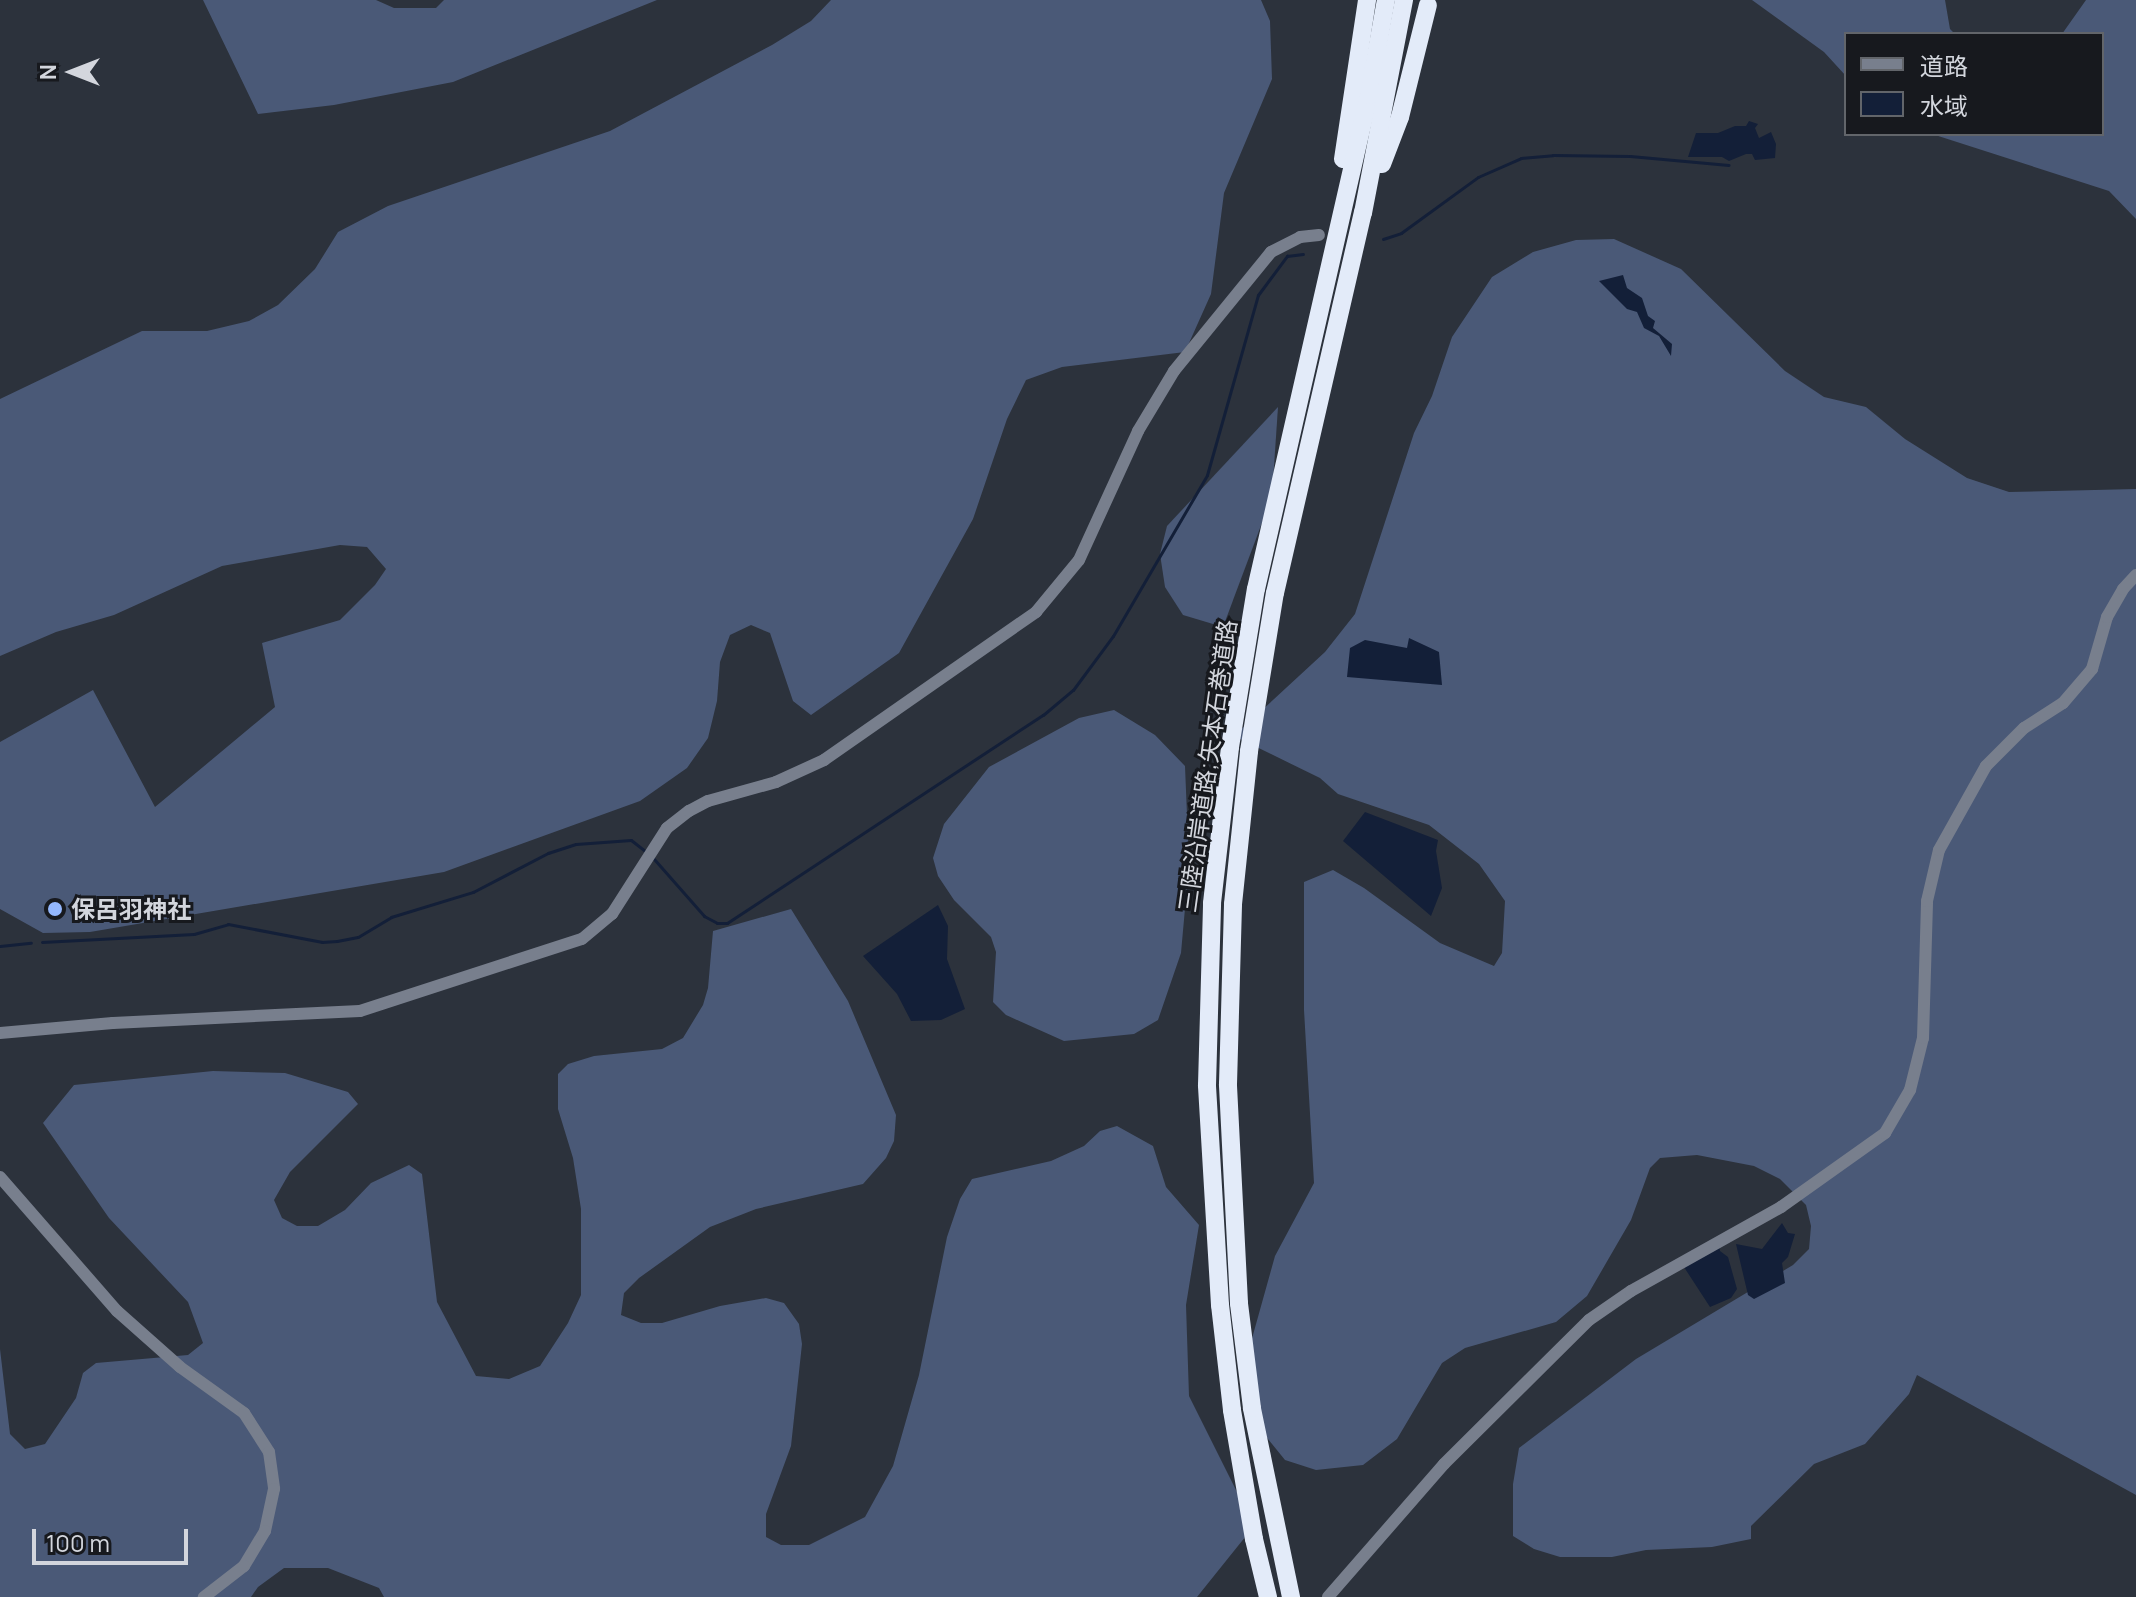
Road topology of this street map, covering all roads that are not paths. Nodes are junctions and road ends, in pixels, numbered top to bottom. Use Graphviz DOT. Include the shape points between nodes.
graph roads {
  1 [pos="1367,0"];
  2 [pos="1386,0"];
  3 [pos="1404,0"];
  4 [pos="1428,5"];
  5 [pos="1363,213"];
  6 [pos="1319,235"];
  7 [pos="1308,363"];
  8 [pos="2136,575"];
  9 [pos="0,1033"];
  10 [pos="0,1177"];
  11 [pos="204,1597"];
  12 [pos="1268,1597"];
  13 [pos="1291,1597"];
  14 [pos="1328,1597"];
  1 -- 7 [label="highway"];
  2 -- 7 [label="highway, 三陸沿岸道路;矢本石巻道路"];
  3 -- 5 [label="highway, 三陸沿岸道路;矢本石巻道路"];
  4 -- 5 [label="highway" via="1400,117"];
  5 -- 13 [label="highway, 三陸沿岸道路;矢本石巻道路" via="1275,593 1239,832 1228,987 1239,1303 1252,1408"];
  6 -- 9 [label="street" via="1300,237 1271,252 1174,371 1138,431 1079,560 1036,612 824,760 689,811 667,828 612,914 582,939 360,1011"];
  7 -- 12 [label="highway, 三陸沿岸道路;矢本石巻道路" via="1256,589 1219,829 1207,987 1212,1193 1232,1410"];
  8 -- 14 [label="street" via="2107,617 2092,669 2063,703 2024,728 1986,766 1939,850 1927,901 1923,1038 1910,1090 1885,1133 1781,1207 1589,1320 1444,1464"];
  10 -- 11 [label="street" via="117,1311 180,1367 244,1413 269,1452 274,1489 265,1531 244,1566"];
}
